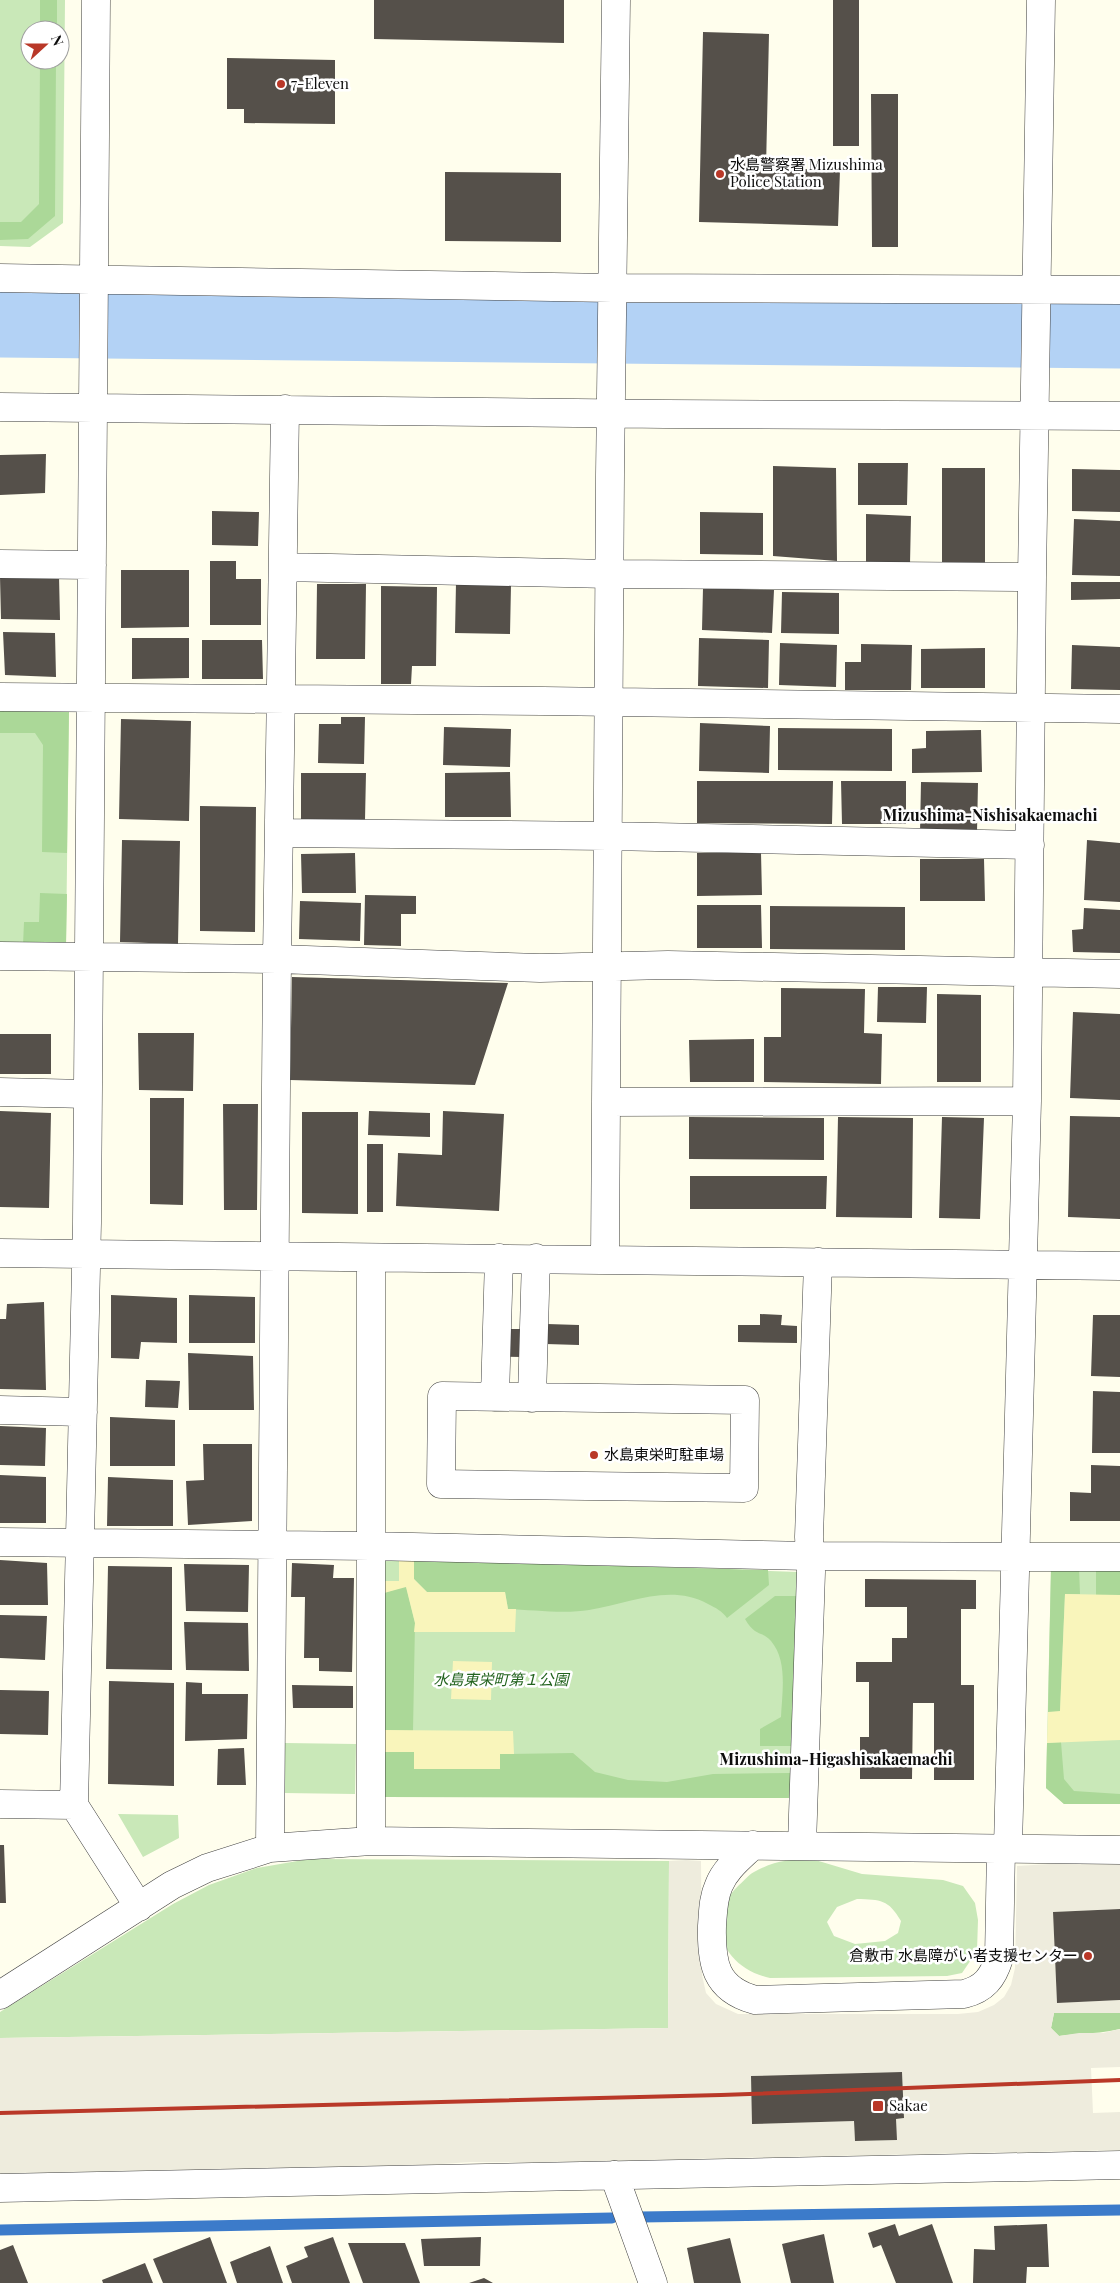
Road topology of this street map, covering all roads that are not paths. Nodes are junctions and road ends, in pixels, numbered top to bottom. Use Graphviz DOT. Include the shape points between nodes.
graph roads {
  1 [pos="96,0"];
  2 [pos="616,0"];
  3 [pos="1041,0"];
  4 [pos="0,278"];
  5 [pos="1036,289"];
  6 [pos="1120,290"];
  7 [pos="94,291"];
  8 [pos="612,300"];
  9 [pos="0,407"];
  10 [pos="93,408"];
  11 [pos="285,409"];
  12 [pos="611,413"];
  13 [pos="1034,416"];
  14 [pos="1120,416"];
  15 [pos="0,564"];
  16 [pos="92,565"];
  17 [pos="283,567"];
  18 [pos="610,574"];
  19 [pos="1032,577"];
  20 [pos="0,697"];
  21 [pos="91,698"];
  22 [pos="281,699"];
  23 [pos="609,702"];
  24 [pos="1031,709"];
  25 [pos="1120,710"];
  26 [pos="279,832"];
  27 [pos="608,836"];
  28 [pos="1030,845"];
  29 [pos="0,956"];
  30 [pos="89,957"];
  31 [pos="277,959"];
  32 [pos="608,966"];
  33 [pos="1028,972"];
  34 [pos="1120,974"];
  35 [pos="0,1092"];
  36 [pos="87,1094"];
  37 [pos="1027,1101"];
  38 [pos="606,1102"];
  39 [pos="0,1252"];
  40 [pos="86,1254"];
  41 [pos="275,1256"];
  42 [pos="372,1258"];
  43 [pos="499,1258"];
  44 [pos="536,1258"];
  45 [pos="606,1258"];
  46 [pos="818,1262"];
  47 [pos="1024,1264"];
  48 [pos="1120,1266"];
  49 [pos="495,1397"];
  50 [pos="532,1398"];
  51 [pos="0,1410"];
  52 [pos="83,1412"];
  53 [pos="0,1542"];
  54 [pos="80,1543"];
  55 [pos="273,1545"];
  56 [pos="370,1546"];
  57 [pos="810,1556"];
  58 [pos="1017,1556"];
  59 [pos="1120,1557"];
  60 [pos="0,1804"];
  61 [pos="74,1804"];
  62 [pos="372,1842"];
  63 [pos="753,1844"];
  64 [pos="802,1845"];
  65 [pos="1004,1847"];
  66 [pos="270,1848"];
  67 [pos="1120,1850"];
  68 [pos="139,1907"];
  69 [pos="0,1995"];
  70 [pos="1120,2165"];
  71 [pos="614,2175"];
  72 [pos="0,2188"];
  73 [pos="653,2283"];
  1 -- 7 [label="street"];
  2 -- 8 [label="street"];
  3 -- 5 [label="street"];
  4 -- 7 [label="street"];
  5 -- 6 [label="street"];
  5 -- 8 [label="street"];
  5 -- 13 [label="street"];
  7 -- 8 [label="street"];
  7 -- 10 [label="street"];
  8 -- 12 [label="street"];
  9 -- 10 [label="street"];
  10 -- 11 [label="street"];
  10 -- 16 [label="street"];
  11 -- 12 [label="street"];
  11 -- 17 [label="street"];
  12 -- 13 [label="street"];
  12 -- 18 [label="street"];
  13 -- 14 [label="street"];
  13 -- 19 [label="street"];
  15 -- 16 [label="street"];
  16 -- 21 [label="street"];
  17 -- 18 [label="street"];
  17 -- 22 [label="street"];
  18 -- 19 [label="street"];
  18 -- 23 [label="street"];
  19 -- 24 [label="street"];
  20 -- 21 [label="street"];
  21 -- 22 [label="street"];
  21 -- 30 [label="street"];
  22 -- 23 [label="street"];
  22 -- 26 [label="street"];
  23 -- 24 [label="street"];
  23 -- 27 [label="street"];
  24 -- 25 [label="street"];
  24 -- 28 [label="street"];
  26 -- 27 [label="street"];
  26 -- 31 [label="street"];
  27 -- 28 [label="street"];
  27 -- 32 [label="street"];
  28 -- 33 [label="street"];
  29 -- 30 [label="street"];
  30 -- 31 [label="street"];
  30 -- 36 [label="street"];
  31 -- 32 [label="street" via="540,968"];
  31 -- 41 [label="street"];
  32 -- 33 [label="street"];
  32 -- 38 [label="street"];
  33 -- 34 [label="street"];
  33 -- 37 [label="street"];
  35 -- 36 [label="street"];
  36 -- 40 [label="street"];
  37 -- 38 [label="street"];
  37 -- 47 [label="street"];
  38 -- 45 [label="street"];
  39 -- 40 [label="street"];
  40 -- 41 [label="street"];
  40 -- 52 [label="street"];
  41 -- 42 [label="street"];
  41 -- 55 [label="street"];
  42 -- 43 [label="street"];
  42 -- 56 [label="street"];
  43 -- 44 [label="street"];
  43 -- 49 [label="street"];
  44 -- 45 [label="street"];
  44 -- 50 [label="street"];
  45 -- 46 [label="street"];
  46 -- 47 [label="street"];
  46 -- 57 [label="street"];
  47 -- 48 [label="street"];
  47 -- 58 [label="street"];
  49 -- 50 [label="street"];
  49 -- 50 [label="street" via="442,1396 442,1484 744,1488 745,1400"];
  51 -- 52 [label="street"];
  52 -- 54 [label="street"];
  53 -- 54 [label="street"];
  54 -- 55 [label="street"];
  54 -- 61 [label="street"];
  55 -- 56 [label="street"];
  55 -- 66 [label="street"];
  56 -- 57 [label="street"];
  56 -- 62 [label="street"];
  57 -- 58 [label="street"];
  57 -- 64 [label="street"];
  58 -- 59 [label="street"];
  58 -- 65 [label="street"];
  60 -- 61 [label="street"];
  61 -- 68 [label="street"];
  62 -- 63 [label="street"];
  62 -- 66 [label="street"];
  63 -- 64 [label="street"];
  63 -- 65 [label="street" via="718,1885 713,1902 711,1949 716,1972 726,1984 739,1996 755,2000 977,1991 995,1973 999,1958"];
  64 -- 65 [label="street"];
  65 -- 67 [label="street"];
  66 -- 68 [label="street" via="207,1868 172,1885"];
  68 -- 69 [label="street"];
  70 -- 71 [label="street"];
  71 -- 72 [label="street"];
  71 -- 73 [label="street"];
}
